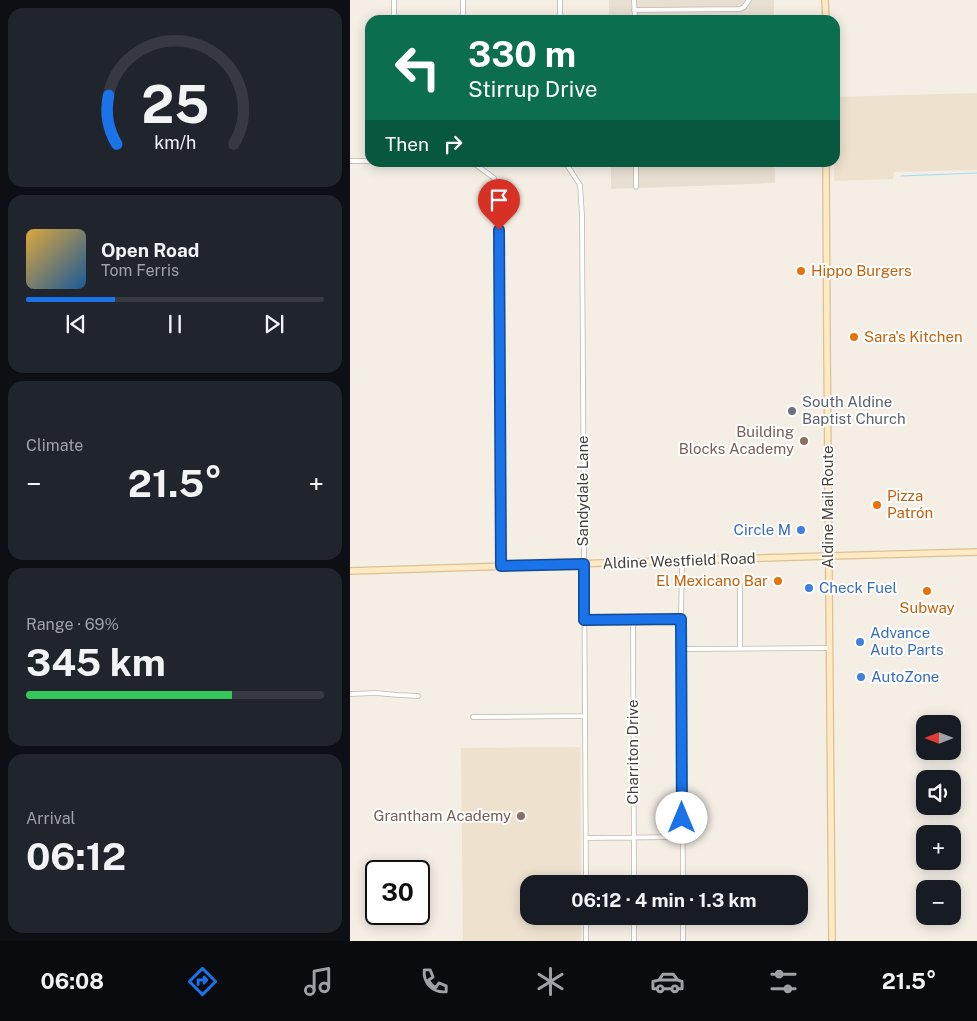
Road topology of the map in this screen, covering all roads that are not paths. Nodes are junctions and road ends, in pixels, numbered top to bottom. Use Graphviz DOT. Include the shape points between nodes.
graph roads {
  1 [pos="394,0"];
  2 [pos="463,0"];
  3 [pos="560,0"];
  4 [pos="634,0"];
  5 [pos="749,0"];
  6 [pos="825,0"];
  7 [pos="634,10"];
  8 [pos="394,15"];
  9 [pos="463,15"];
  10 [pos="560,15"];
  11 [pos="634,15"];
  12 [pos="826,15"];
  13 [pos="365,160"];
  14 [pos="350,161"];
  15 [pos="479,167"];
  16 [pos="568,167"];
  17 [pos="636,167"];
  18 [pos="826,167"];
  19 [pos="636,188"];
  20 [pos="977,552"];
  21 [pos="829,556"];
  22 [pos="682,561"];
  23 [pos="584,564"];
  24 [pos="501,566"];
  25 [pos="350,571"];
  26 [pos="740,586"];
  27 [pos="632,619"];
  28 [pos="681,619"];
  29 [pos="584,620"];
  30 [pos="830,648"];
  31 [pos="682,649"];
  32 [pos="740,649"];
  33 [pos="350,694"];
  34 [pos="418,696"];
  35 [pos="585,716"];
  36 [pos="473,717"];
  37 [pos="683,837"];
  38 [pos="586,838"];
  39 [pos="634,838"];
  40 [pos="586,875"];
  41 [pos="634,875"];
  42 [pos="683,875"];
  43 [pos="586,925"];
  44 [pos="634,925"];
  45 [pos="683,925"];
  46 [pos="586,941"];
  47 [pos="634,941"];
  48 [pos="683,941"];
  49 [pos="832,941"];
  1 -- 8 [label="street"];
  2 -- 9 [label="street"];
  3 -- 10 [label="street"];
  4 -- 7 [label="street"];
  5 -- 7 [label="street" via="740,9"];
  6 -- 12 [label="main road"];
  7 -- 11 [label="street"];
  13 -- 14 [label="street"];
  15 -- 24 [label="street" via="494,178 499,195"];
  16 -- 23 [label="street, Sandydale Lane" via="580,185 582,215"];
  17 -- 19 [label="street"];
  18 -- 21 [label="main road, Aldine Mail Route"];
  20 -- 21 [label="main road, Aldine Westfield Road"];
  21 -- 22 [label="main road, Aldine Westfield Road"];
  21 -- 30 [label="main road, Aldine Mail Route"];
  22 -- 23 [label="main road, Aldine Westfield Road"];
  22 -- 28 [label="street"];
  23 -- 24 [label="main road, Aldine Westfield Road"];
  23 -- 29 [label="street, Sandydale Lane"];
  24 -- 25 [label="main road, Aldine Westfield Road"];
  26 -- 32 [label="street"];
  27 -- 28 [label="street"];
  27 -- 29 [label="street"];
  27 -- 39 [label="street, Charriton Drive"];
  28 -- 31 [label="street"];
  29 -- 35 [label="street, Sandydale Lane"];
  30 -- 32 [label="street"];
  30 -- 49 [label="main road, Aldine Mail Route"];
  31 -- 32 [label="street"];
  31 -- 37 [label="street"];
  33 -- 34 [label="street"];
  35 -- 36 [label="street"];
  35 -- 38 [label="street, Sandydale Lane"];
  37 -- 39 [label="street"];
  37 -- 42 [label="street"];
  38 -- 39 [label="street"];
  38 -- 40 [label="street, Sandydale Lane"];
  39 -- 41 [label="street, Charriton Drive"];
  43 -- 46 [label="street"];
  44 -- 47 [label="street"];
  45 -- 48 [label="street"];
}
